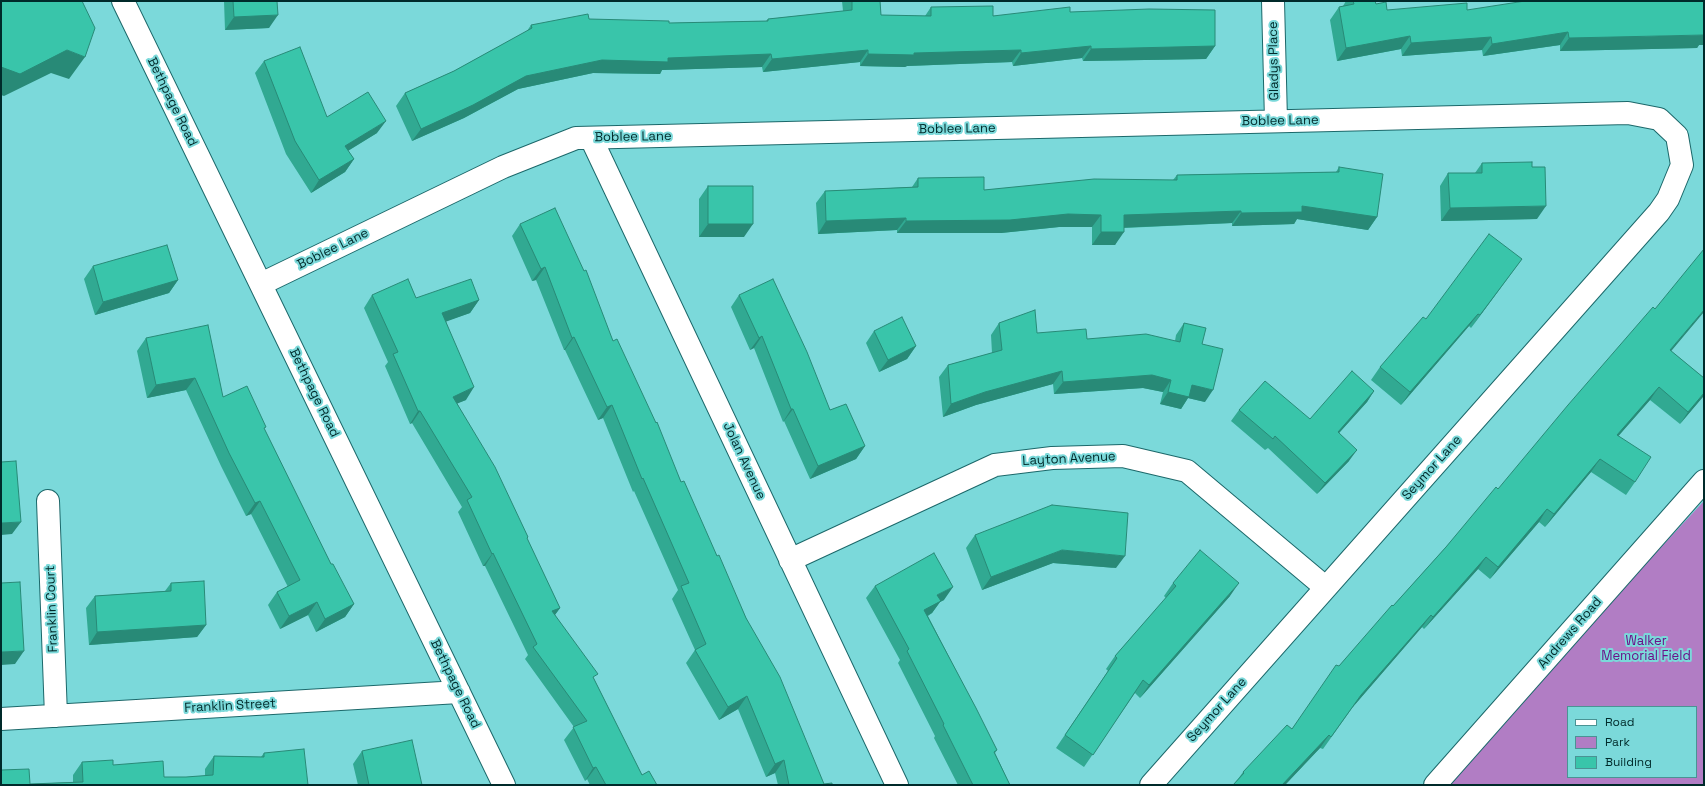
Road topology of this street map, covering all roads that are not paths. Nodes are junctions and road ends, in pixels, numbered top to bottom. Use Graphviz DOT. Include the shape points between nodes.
graph roads {
  1 [pos="124,1"];
  2 [pos="1273,1"];
  3 [pos="1276,121"];
  4 [pos="1677,136"];
  5 [pos="591,138"];
  6 [pos="261,284"];
  7 [pos="1704,480"];
  8 [pos="48,501"];
  9 [pos="790,560"];
  10 [pos="1325,588"];
  11 [pos="459,692"];
  12 [pos="56,716"];
  13 [pos="1,719"];
  14 [pos="504,785"];
  15 [pos="897,785"];
  16 [pos="1150,785"];
  17 [pos="1435,785"];
  1 -- 6 [label="street, Bethpage Road"];
  2 -- 3 [label="street, Gladys Place"];
  3 -- 4 [label="street, Boblee Lane" via="1628,113 1659,119"];
  3 -- 5 [label="street, Boblee Lane"];
  4 -- 10 [label="street, Seymor Lane" via="1682,166 1668,199 1659,212"];
  5 -- 6 [label="street, Boblee Lane" via="576,138 503,166"];
  5 -- 9 [label="street, Jolan Avenue"];
  6 -- 11 [label="street, Bethpage Road"];
  7 -- 17 [label="street, Andrews Road"];
  8 -- 12 [label="street, Franklin Court"];
  9 -- 10 [label="street, Layton Avenue" via="995,465 1052,458 1123,456 1187,471"];
  9 -- 15 [label="street, Jolan Avenue"];
  10 -- 16 [label="street, Seymor Lane"];
  11 -- 12 [label="street, Franklin Street"];
  11 -- 14 [label="street, Bethpage Road"];
  12 -- 13 [label="street, Franklin Street"];
}
